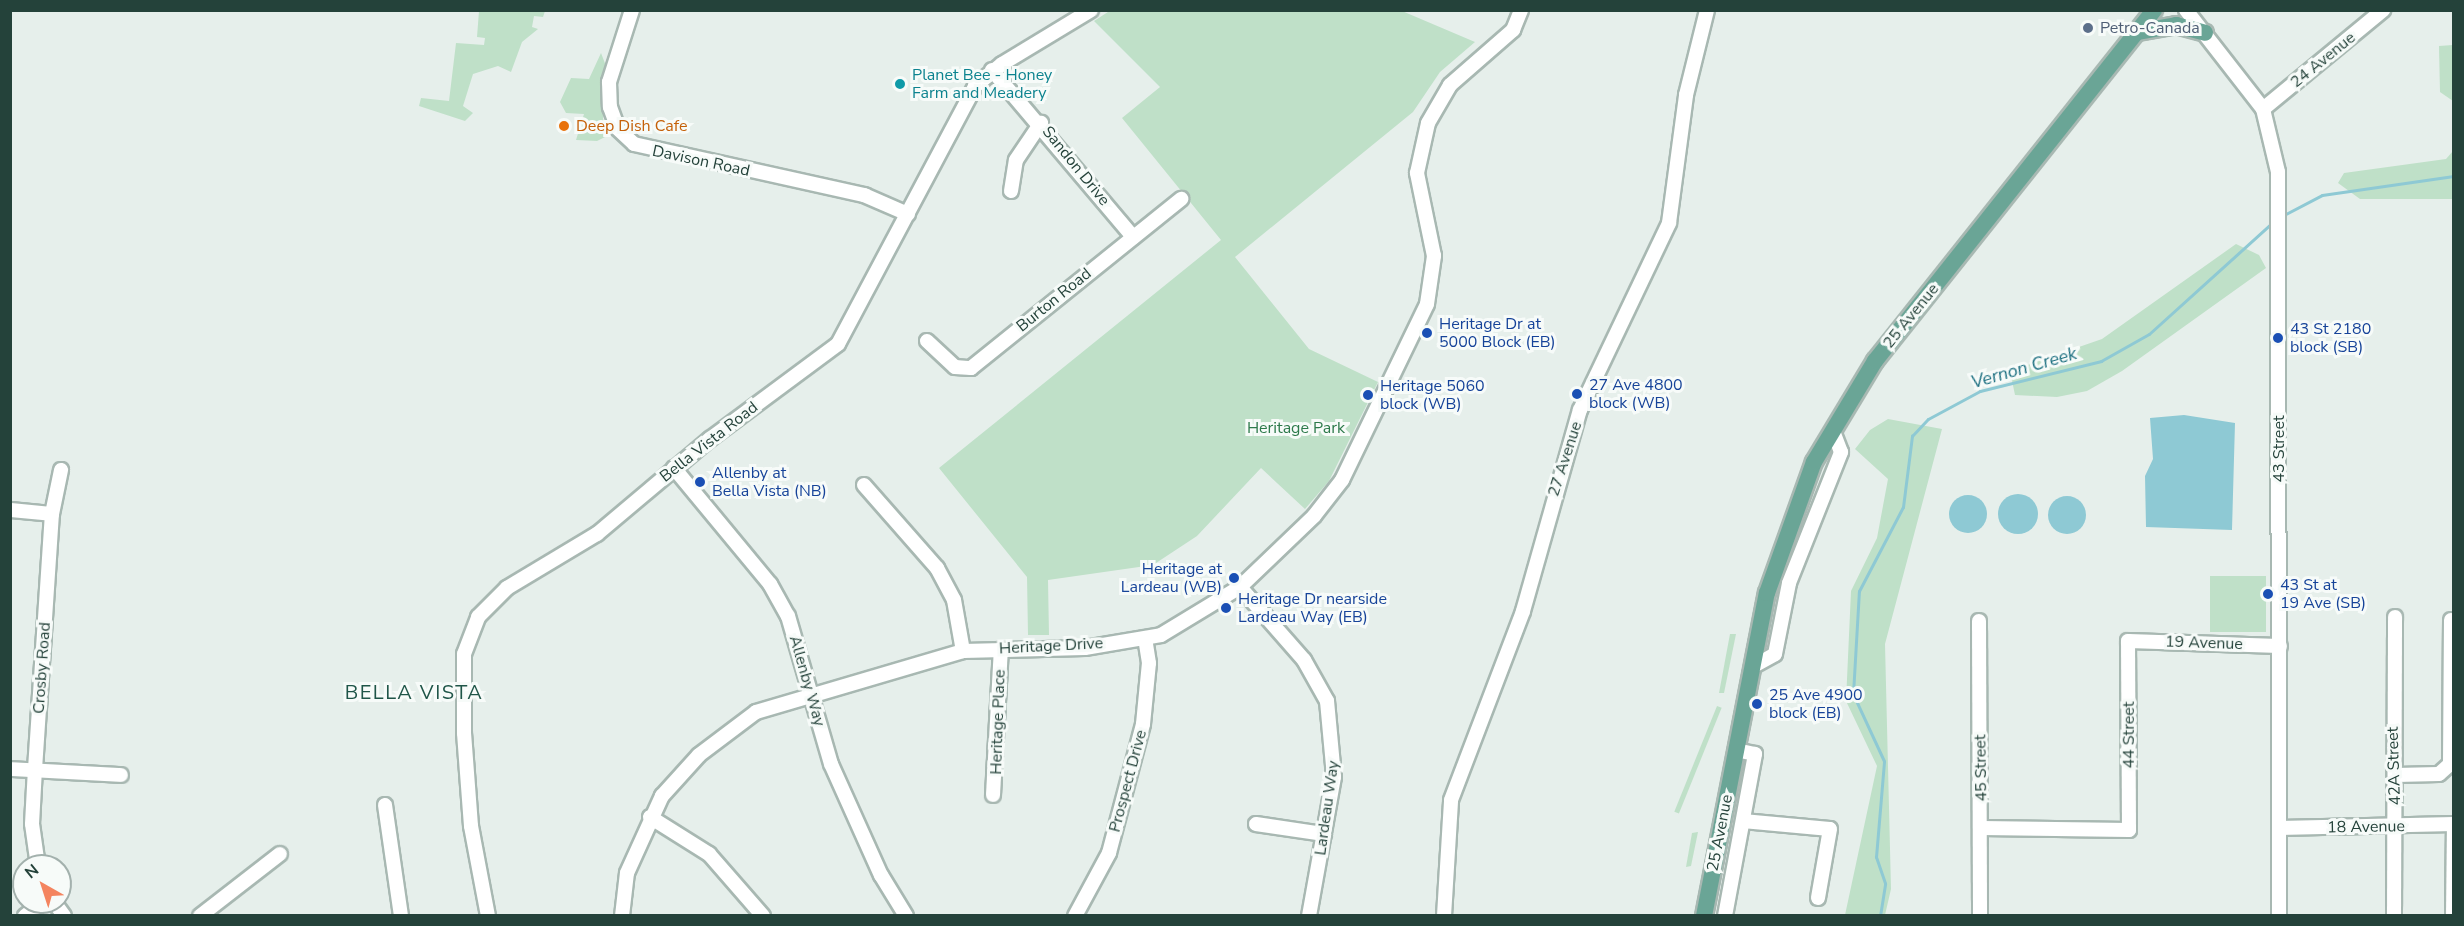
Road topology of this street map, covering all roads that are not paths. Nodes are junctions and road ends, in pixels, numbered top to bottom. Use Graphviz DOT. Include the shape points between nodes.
graph roads {
  1 [pos="632,10"];
  2 [pos="1091,10"];
  3 [pos="1521,10"];
  4 [pos="1707,10"];
  5 [pos="2154,10"];
  6 [pos="2186,10"];
  7 [pos="2383,10"];
  8 [pos="2137,32"];
  9 [pos="2205,33"];
  10 [pos="992,70"];
  11 [pos="2263,109"];
  12 [pos="1041,123"];
  13 [pos="1011,191"];
  14 [pos="1180,199"];
  15 [pos="908,214"];
  16 [pos="1133,237"];
  17 [pos="927,341"];
  18 [pos="1834,434"];
  19 [pos="674,468"];
  20 [pos="61,470"];
  21 [pos="864,485"];
  22 [pos="10,510"];
  23 [pos="52,514"];
  24 [pos="1240,587"];
  25 [pos="2394,617"];
  26 [pos="2451,620"];
  27 [pos="1979,621"];
  28 [pos="1145,638"];
  29 [pos="2128,641"];
  30 [pos="2280,645"];
  31 [pos="1001,649"];
  32 [pos="963,651"];
  33 [pos="1752,667"];
  34 [pos="809,693"];
  35 [pos="1736,750"];
  36 [pos="10,768"];
  37 [pos="35,768"];
  38 [pos="121,775"];
  39 [pos="2396,775"];
  40 [pos="993,795"];
  41 [pos="385,805"];
  42 [pos="650,817"];
  43 [pos="1743,821"];
  44 [pos="1256,824"];
  45 [pos="2454,826"];
  46 [pos="2396,827"];
  47 [pos="1982,828"];
  48 [pos="2279,828"];
  49 [pos="1324,834"];
  50 [pos="36,854"];
  51 [pos="280,854"];
  52 [pos="1818,898"];
  53 [pos="201,915"];
  54 [pos="401,915"];
  55 [pos="488,915"];
  56 [pos="622,915"];
  57 [pos="763,915"];
  58 [pos="906,915"];
  59 [pos="1075,915"];
  60 [pos="1310,915"];
  61 [pos="1444,915"];
  62 [pos="1704,915"];
  63 [pos="1725,915"];
  64 [pos="1980,915"];
  65 [pos="2279,915"];
  66 [pos="2394,915"];
  67 [pos="2453,915"];
  1 -- 15 [label="street, Davison Road" via="609,82 610,107 618,129 634,144 864,195"];
  2 -- 10 [label="street, Bella Vista Road"];
  3 -- 24 [label="street, Heritage Drive" via="1513,30 1450,85 1428,123 1417,173 1434,256 1427,304 1347,469 1314,516"];
  4 -- 61 [label="street, 27 Avenue" via="1686,95 1670,223 1580,410 1523,611 1451,800"];
  5 -- 8 [label="main road, 25 Avenue"];
  6 -- 9 [label="street, 43 Street"];
  7 -- 11 [label="street, 24 Avenue"];
  8 -- 9 [label="main road" via="2176,25"];
  8 -- 33 [label="main road, 25 Avenue" via="1847,401 1791,516"];
  9 -- 11 [label="street, 43 Street"];
  10 -- 12 [label="street, Sandon Drive"];
  10 -- 15 [label="street, Bella Vista Road" via="969,94"];
  11 -- 30 [label="street, 43 Street" via="2274,141 2279,205"];
  12 -- 13 [label="street" via="1016,160"];
  12 -- 16 [label="street, Sandon Drive"];
  14 -- 16 [label="street, Burton Road"];
  15 -- 19 [label="street, Bella Vista Road" via="838,344"];
  16 -- 17 [label="street, Burton Road" via="971,368 956,367"];
  18 -- 33 [label="street" via="1841,452 1789,583 1774,654"];
  19 -- 34 [label="street, Allenby Way" via="770,584 788,616"];
  19 -- 55 [label="street, Bella Vista Road" via="597,534 496,597 472,628 463,664 466,784"];
  20 -- 23 [label="street, Crosby Road"];
  21 -- 32 [label="street" via="937,568 954,600"];
  22 -- 23 [label="street"];
  23 -- 37 [label="street, Crosby Road"];
  24 -- 28 [label="street, Heritage Drive" via="1193,620"];
  24 -- 49 [label="street, Lardeau Way" via="1304,660 1327,701 1335,758"];
  25 -- 39 [label="street, 42A Street"];
  26 -- 39 [label="street" via="2450,764 2439,774"];
  27 -- 47 [label="street, 45 Street"];
  28 -- 31 [label="street, Heritage Drive" via="1085,648"];
  28 -- 59 [label="street, Prospect Drive" via="1149,663 1143,724 1109,853"];
  29 -- 30 [label="street, 19 Avenue"];
  29 -- 47 [label="street, 44 Street" via="2129,830"];
  30 -- 48 [label="street, 43 Street"];
  31 -- 32 [label="street, Heritage Drive"];
  31 -- 40 [label="street, Heritage Place"];
  32 -- 34 [label="street, Heritage Drive"];
  33 -- 35 [label="main road, 25 Avenue"];
  34 -- 42 [label="street, Heritage Drive" via="737,724 679,774"];
  34 -- 58 [label="street, Allenby Way" via="831,764 881,875"];
  35 -- 43 [label="street, 25 Avenue" via="1755,754"];
  35 -- 62 [label="main road, 25 Avenue"];
  36 -- 37 [label="street"];
  37 -- 38 [label="street"];
  37 -- 50 [label="street, Crosby Road" via="32,824"];
  39 -- 46 [label="street, 42A Street"];
  41 -- 54 [label="street"];
  42 -- 56 [label="street, Heritage Drive" via="627,873"];
  42 -- 57 [label="street" via="709,854"];
  43 -- 52 [label="street, 25 Avenue" via="1830,829"];
  43 -- 63 [label="street, 25 Avenue"];
  44 -- 49 [label="street"];
  45 -- 46 [label="street, 18 Avenue"];
  45 -- 67 [label="street"];
  46 -- 48 [label="street, 18 Avenue"];
  46 -- 66 [label="street, 42A Street"];
  47 -- 64 [label="street, 45 Street"];
  48 -- 65 [label="street, 43 Street"];
  49 -- 60 [label="street, Lardeau Way"];
  51 -- 53 [label="street"];
}
